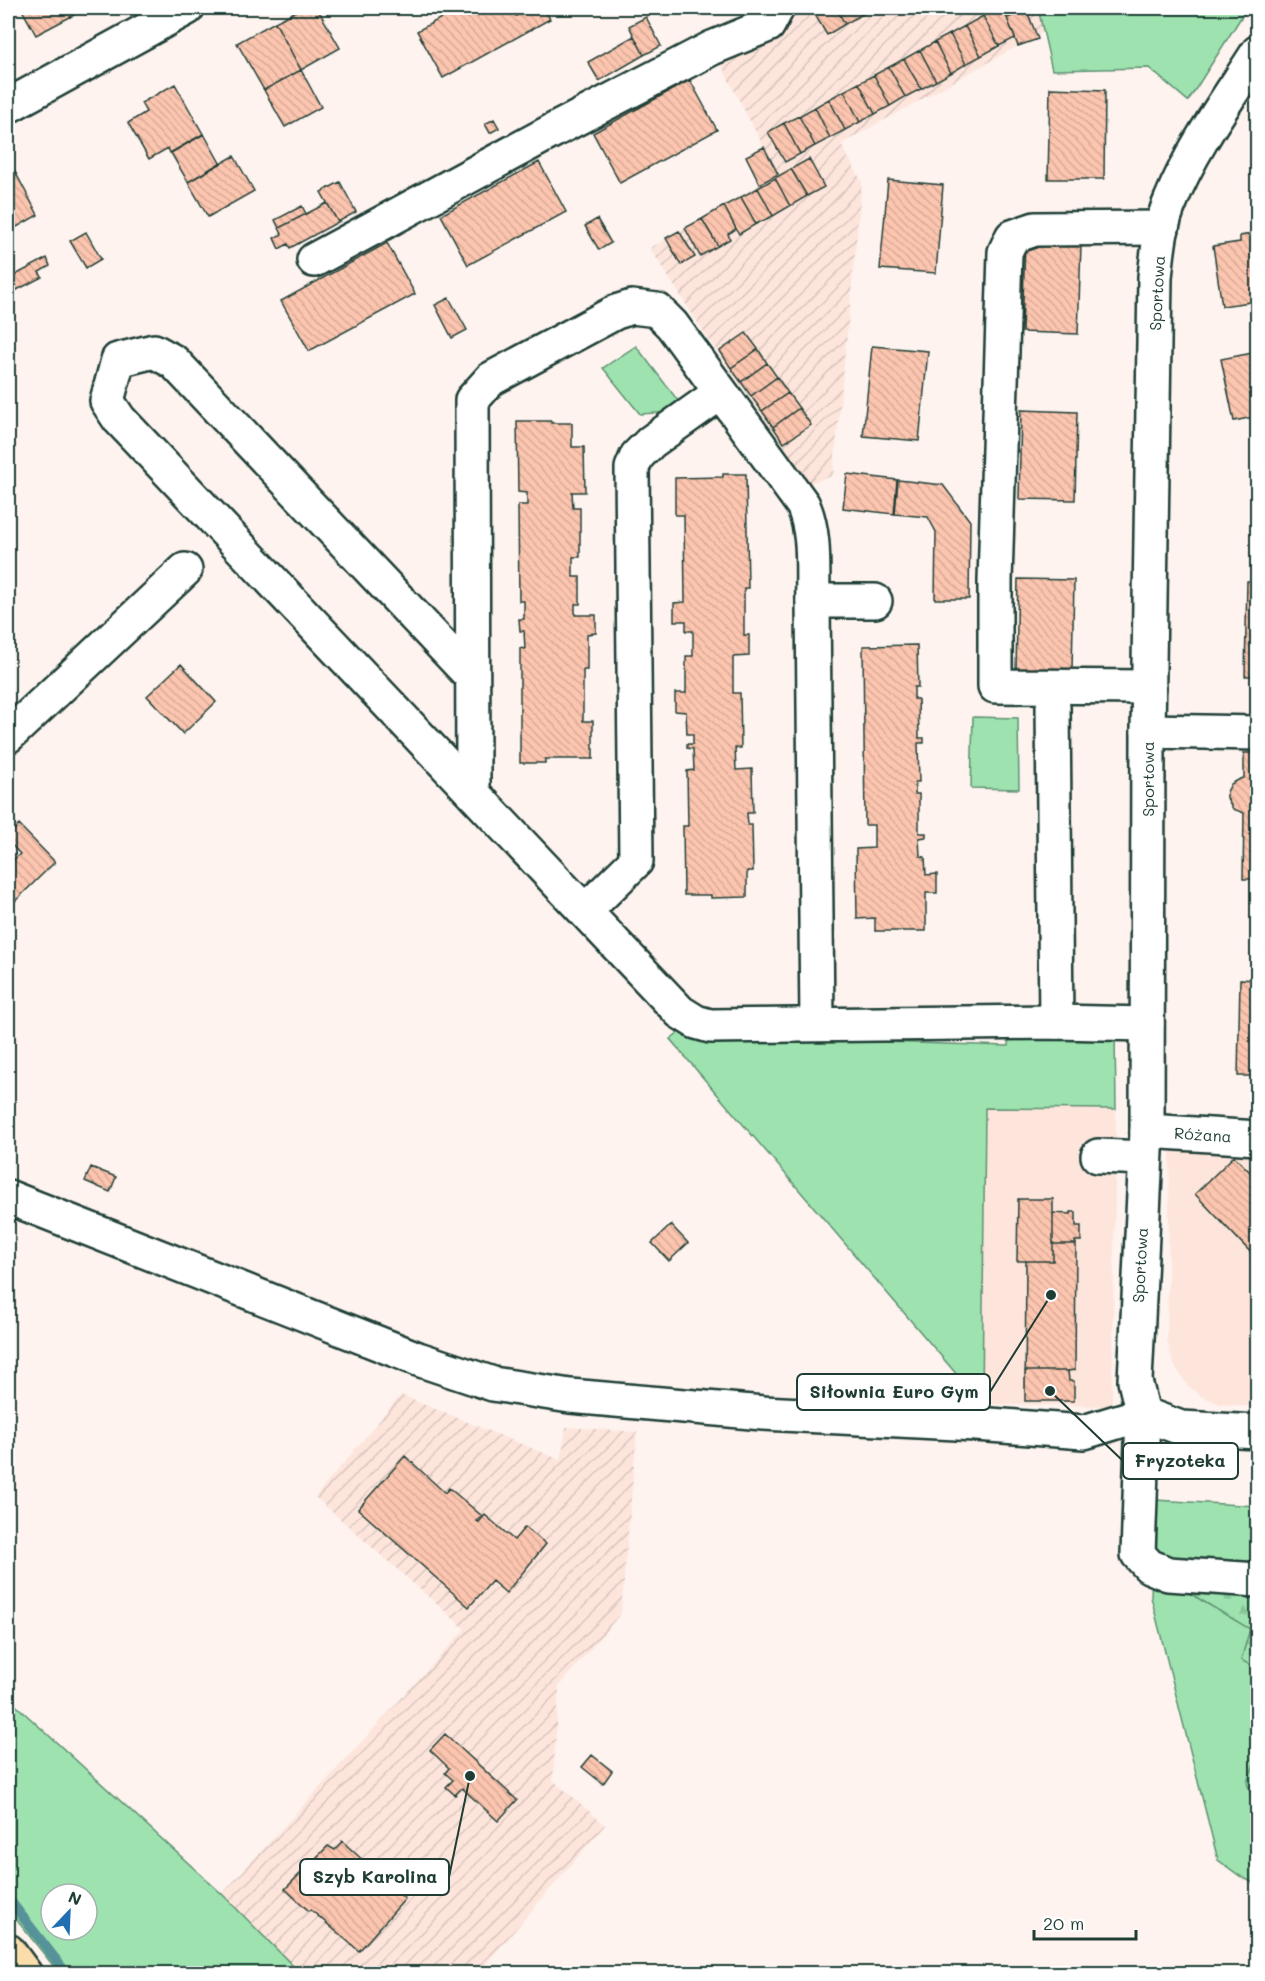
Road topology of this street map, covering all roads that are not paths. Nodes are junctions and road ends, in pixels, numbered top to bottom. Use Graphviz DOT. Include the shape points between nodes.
graph roads {
  1 [pos="187,8"];
  2 [pos="777,8"];
  3 [pos="1257,52"];
  4 [pos="8,106"];
  5 [pos="1162,228"];
  6 [pos="314,260"];
  7 [pos="720,393"];
  8 [pos="185,570"];
  9 [pos="813,601"];
  10 [pos="875,602"];
  11 [pos="472,676"];
  12 [pos="1149,687"];
  13 [pos="1053,707"];
  14 [pos="1148,731"];
  15 [pos="1257,733"];
  16 [pos="8,736"];
  17 [pos="473,791"];
  18 [pos="585,911"];
  19 [pos="1056,1022"];
  20 [pos="817,1024"];
  21 [pos="1147,1024"];
  22 [pos="1257,1138"];
  23 [pos="1146,1145"];
  24 [pos="1098,1156"];
  25 [pos="8,1197"];
  26 [pos="1143,1414"];
  27 [pos="1257,1432"];
  28 [pos="1257,1580"];
  29 [pos="8,1951"];
  30 [pos="25,1974"];
  1 -- 4 [label="street"];
  2 -- 6 [label="street" via="768,25 691,58"];
  3 -- 5 [label="street, Sportowa" via="1194,155"];
  5 -- 12 [label="street, Sportowa" via="1155,277"];
  5 -- 12 [label="street" via="1035,229 1012,237 1005,252 995,581 995,686"];
  7 -- 9 [label="street" via="803,505 812,540"];
  7 -- 11 [label="street" via="657,310 632,306 491,379 472,400"];
  7 -- 18 [label="street" via="651,442 637,456 632,468 636,861"];
  8 -- 16 [label="street"];
  9 -- 10 [label="street"];
  9 -- 20 [label="street"];
  11 -- 17 [label="street"];
  11 -- 17 [label="street" via="174,362 154,351 118,360 107,400 119,419"];
  12 -- 14 [label="street, Sportowa"];
  13 -- 19 [label="street"];
  14 -- 15 [label="street"];
  14 -- 21 [label="street, Sportowa"];
  17 -- 18 [label="street"];
  18 -- 20 [label="street" via="680,1012 696,1023"];
  19 -- 20 [label="street"];
  19 -- 21 [label="street"];
  21 -- 23 [label="street, Sportowa"];
  22 -- 23 [label="street, Różana"];
  23 -- 24 [label="street, Różana"];
  23 -- 26 [label="street, Sportowa" via="1135,1381"];
  25 -- 26 [label="street" via="418,1359 493,1384 570,1396 763,1413 1084,1432"];
  26 -- 27 [label="street" via="1181,1428"];
  26 -- 28 [label="street, Sportowa" via="1138,1554 1149,1566 1168,1574"];
  29 -- 30 [label="main road"];
}
